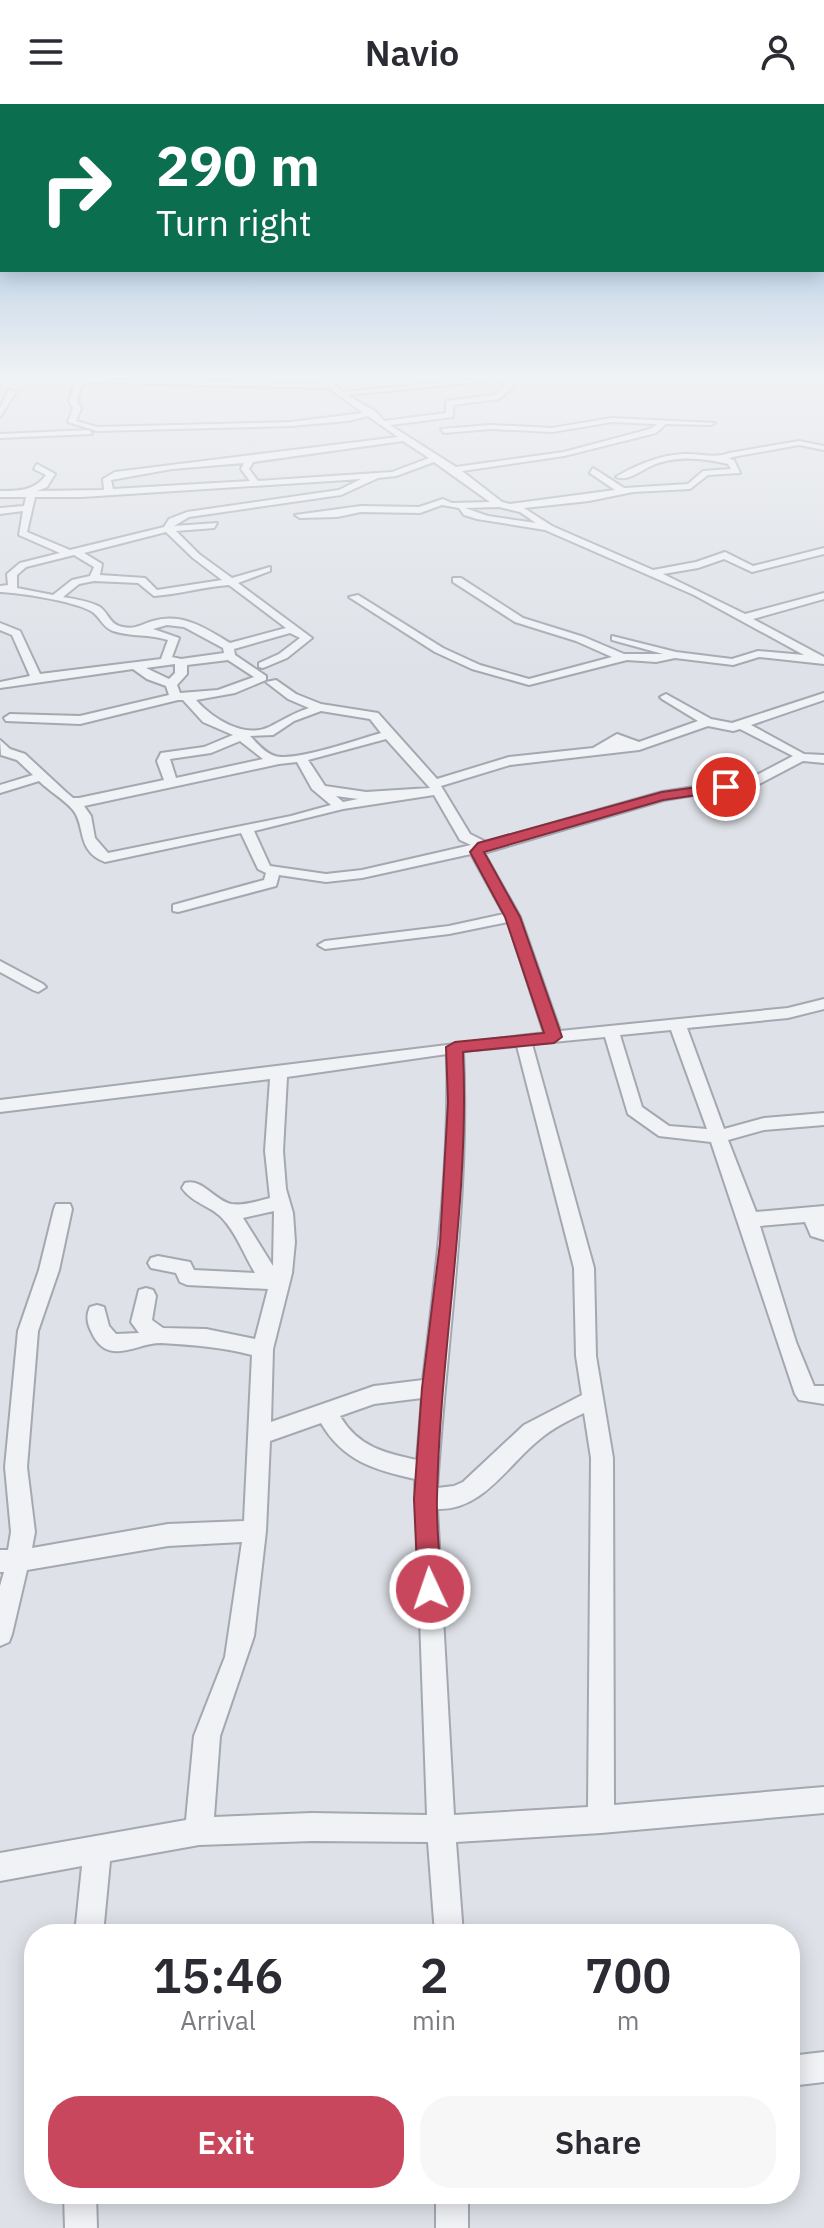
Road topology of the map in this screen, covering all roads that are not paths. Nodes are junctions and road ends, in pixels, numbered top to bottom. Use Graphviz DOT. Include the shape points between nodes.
graph roads {
  1 [pos="49,473"];
  2 [pos="127,473"];
  3 [pos="248,473"];
  4 [pos="395,473"];
  5 [pos="459,473"];
  6 [pos="596,473"];
  7 [pos="633,473"];
  8 [pos="706,473"];
  9 [pos="376,476"];
  10 [pos="620,477"];
  11 [pos="256,484"];
  12 [pos="192,487"];
  13 [pos="344,490"];
  14 [pos="109,491"];
  15 [pos="622,491"];
  16 [pos="25,493"];
  17 [pos="0,494"];
  18 [pos="0,502"];
  19 [pos="505,505"];
  20 [pos="457,506"];
  21 [pos="27,508"];
  22 [pos="357,509"];
  23 [pos="0,511"];
  24 [pos="187,515"];
  25 [pos="300,515"];
  26 [pos="214,525"];
  27 [pos="548,527"];
  28 [pos="168,529"];
  29 [pos="824,551"];
  30 [pos="73,553"];
  31 [pos="267,569"];
  32 [pos="650,573"];
  33 [pos="94,578"];
  34 [pos="457,580"];
  35 [pos="230,582"];
  36 [pos="4,589"];
  37 [pos="824,596"];
  38 [pos="354,597"];
  39 [pos="54,599"];
  40 [pos="744,618"];
  41 [pos="0,626"];
  42 [pos="292,630"];
  43 [pos="142,632"];
  44 [pos="616,638"];
  45 [pos="790,642"];
  46 [pos="19,643"];
  47 [pos="0,644"];
  48 [pos="654,647"];
  49 [pos="229,652"];
  50 [pos="761,654"];
  51 [pos="675,655"];
  52 [pos="626,658"];
  53 [pos="823,660"];
  54 [pos="178,661"];
  55 [pos="135,665"];
  56 [pos="263,665"];
  57 [pos="101,669"];
  58 [pos="249,670"];
  59 [pos="146,673"];
  60 [pos="36,677"];
  61 [pos="267,680"];
  62 [pos="529,682"];
  63 [pos="0,685"];
  64 [pos="173,690"];
  65 [pos="539,693"];
  66 [pos="824,696"];
  67 [pos="192,697"];
  68 [pos="666,697"];
  69 [pos="306,701"];
  70 [pos="322,707"];
  71 [pos="290,718"];
  72 [pos="7,719"];
  73 [pos="707,722"];
  74 [pos="741,724"];
  75 [pos="240,734"];
  76 [pos="389,735"];
  77 [pos="0,744"];
  78 [pos="300,757"];
  79 [pos="801,757"];
  80 [pos="824,759"];
  81 [pos="278,760"];
  82 [pos="42,776"];
  83 [pos="171,782"];
  84 [pos="436,787"];
  85 [pos="0,789"];
  86 [pos="323,790"];
  87 [pos="399,795"];
  88 [pos="79,802"];
  89 [pos="340,806"];
  90 [pos="246,829"];
  91 [pos="483,846"];
  92 [pos="273,871"];
  93 [pos="178,908"];
  94 [pos="513,917"];
  95 [pos="325,945"];
  96 [pos="0,966"];
  97 [pos="38,987"];
  98 [pos="824,1004"];
  99 [pos="677,1024"];
  100 [pos="552,1029"];
  101 [pos="611,1031"];
  102 [pos="523,1040"];
  103 [pos="455,1047"];
  104 [pos="279,1072"];
  105 [pos="0,1106"];
  106 [pos="824,1119"];
  107 [pos="720,1136"];
  108 [pos="191,1188"];
  109 [pos="281,1202"];
  110 [pos="63,1209"];
  111 [pos="227,1211"];
  112 [pos="818,1214"];
  113 [pos="749,1220"];
  114 [pos="824,1233"];
  115 [pos="158,1263"];
  116 [pos="280,1282"];
  117 [pos="146,1296"];
  118 [pos="97,1313"];
  119 [pos="158,1335"];
  120 [pos="263,1349"];
  121 [pos="433,1388"];
  122 [pos="824,1395"];
  123 [pos="593,1400"];
  124 [pos="326,1412"];
  125 [pos="260,1435"];
  126 [pos="427,1472"];
  127 [pos="425,1497"];
  128 [pos="255,1531"];
  129 [pos="9,1561"];
  130 [pos="0,1634"];
  131 [pos="824,1800"];
  132 [pos="601,1820"];
  133 [pos="441,1829"];
  134 [pos="199,1831"];
  135 [pos="98,1848"];
  136 [pos="0,1867"];
  137 [pos="90,1924"];
  138 [pos="448,1924"];
  139 [pos="824,2067"];
  140 [pos="800,2070"];
  141 [pos="80,2204"];
  142 [pos="452,2204"];
  143 [pos="81,2228"];
  144 [pos="452,2228"];
  1 -- 16 [label="street" via="44,485"];
  2 -- 14 [label="street" via="107,479"];
  3 -- 11 [label="street"];
  4 -- 9 [label="street"];
  5 -- 19 [label="street"];
  6 -- 15 [label="street"];
  7 -- 10 [label="street"];
  8 -- 15 [label="street" via="690,486"];
  9 -- 11 [label="street"];
  9 -- 13 [label="street"];
  11 -- 12 [label="street"];
  12 -- 14 [label="street"];
  12 -- 24 [label="street"];
  13 -- 22 [label="street" via="351,493 347,501"];
  13 -- 24 [label="street"];
  14 -- 16 [label="street"];
  15 -- 19 [label="street"];
  16 -- 17 [label="street"];
  16 -- 18 [label="street"];
  16 -- 21 [label="street" via="31,496"];
  19 -- 20 [label="street"];
  19 -- 27 [label="street"];
  20 -- 22 [label="street" via="443,502 420,510"];
  20 -- 27 [label="street" via="467,515"];
  21 -- 23 [label="street"];
  21 -- 30 [label="street" via="22,533"];
  22 -- 25 [label="street"];
  24 -- 28 [label="street" via="172,521"];
  26 -- 28 [label="street"];
  27 -- 32 [label="street"];
  28 -- 30 [label="street"];
  28 -- 35 [label="street"];
  29 -- 32 [label="street" via="752,569 725,555"];
  30 -- 33 [label="street" via="99,566"];
  30 -- 36 [label="street" via="23,565 12,574 13,586"];
  31 -- 35 [label="street"];
  32 -- 40 [label="street"];
  33 -- 35 [label="street" via="141,580 154,593"];
  33 -- 39 [label="street" via="76,582"];
  34 -- 52 [label="street" via="519,620"];
  35 -- 42 [label="street"];
  36 -- 39 [label="street"];
  37 -- 40 [label="street"];
  38 -- 62 [label="street" via="439,650"];
  39 -- 43 [label="street" via="96,609 109,627"];
  40 -- 45 [label="street"];
  41 -- 46 [label="street" via="16,633"];
  42 -- 49 [label="street"];
  42 -- 56 [label="street" via="307,638"];
  43 -- 49 [label="street" via="171,621 191,623"];
  43 -- 54 [label="street" via="174,638 166,659"];
  44 -- 48 [label="street"];
  45 -- 50 [label="street"];
  45 -- 53 [label="street"];
  46 -- 47 [label="street"];
  46 -- 60 [label="street"];
  48 -- 51 [label="street"];
  48 -- 52 [label="street"];
  49 -- 54 [label="street"];
  49 -- 58 [label="street"];
  50 -- 51 [label="street" via="733,662"];
  50 -- 53 [label="street"];
  51 -- 52 [label="street"];
  52 -- 62 [label="street"];
  54 -- 55 [label="street"];
  54 -- 64 [label="street" via="181,674"];
  55 -- 57 [label="street"];
  55 -- 59 [label="street"];
  56 -- 58 [label="street"];
  56 -- 61 [label="street" via="282,676"];
  57 -- 59 [label="street"];
  57 -- 60 [label="street"];
  58 -- 61 [label="street"];
  59 -- 64 [label="street"];
  60 -- 63 [label="street"];
  61 -- 67 [label="street"];
  61 -- 69 [label="street"];
  62 -- 65 [label="street" via="527,687"];
  64 -- 67 [label="street"];
  64 -- 72 [label="street" via="170,700 80,720"];
  66 -- 74 [label="street"];
  67 -- 75 [label="street" via="189,700 207,719"];
  68 -- 73 [label="street"];
  69 -- 70 [label="street"];
  69 -- 71 [label="street"];
  70 -- 71 [label="street"];
  70 -- 76 [label="street" via="374,716"];
  71 -- 75 [label="street" via="269,732"];
  73 -- 74 [label="street"];
  73 -- 84 [label="street" via="639,746 617,738 596,751 509,761"];
  74 -- 79 [label="street"];
  75 -- 81 [label="street" via="256,750"];
  75 -- 83 [label="street" via="207,750 165,756"];
  76 -- 78 [label="street"];
  76 -- 84 [label="street"];
  77 -- 82 [label="street"];
  78 -- 81 [label="street"];
  78 -- 86 [label="street"];
  79 -- 80 [label="street"];
  79 -- 91 [label="street" via="754,781 662,796"];
  81 -- 83 [label="street"];
  82 -- 85 [label="street"];
  82 -- 88 [label="street" via="70,802"];
  83 -- 88 [label="street"];
  84 -- 87 [label="street"];
  84 -- 91 [label="street" via="465,837"];
  86 -- 87 [label="street"];
  86 -- 89 [label="street"];
  87 -- 89 [label="street"];
  88 -- 90 [label="street" via="88,839 105,858"];
  89 -- 90 [label="street"];
  90 -- 92 [label="street" via="265,869"];
  91 -- 92 [label="street" via="350,876"];
  91 -- 94 [label="street" via="477,852"];
  92 -- 93 [label="street" via="271,883"];
  94 -- 95 [label="street"];
  94 -- 100 [label="street"];
  96 -- 97 [label="street"];
  98 -- 99 [label="street" via="788,1013"];
  99 -- 101 [label="street"];
  99 -- 107 [label="street"];
  100 -- 101 [label="street"];
  100 -- 102 [label="street"];
  101 -- 107 [label="street" via="634,1110 665,1132"];
  102 -- 103 [label="street"];
  102 -- 123 [label="street" via="584,1268"];
  103 -- 104 [label="street"];
  103 -- 121 [label="street" via="449,1243"];
  104 -- 105 [label="street"];
  104 -- 109 [label="street" via="274,1151"];
  106 -- 107 [label="street" via="764,1124"];
  107 -- 113 [label="street"];
  108 -- 111 [label="street"];
  109 -- 111 [label="street"];
  109 -- 116 [label="street" via="285,1242"];
  110 -- 129 [label="street" via="28,1331 16,1467 23,1532"];
  111 -- 116 [label="street" via="261,1267"];
  112 -- 113 [label="street"];
  112 -- 114 [label="street" via="818,1231"];
  113 -- 122 [label="street" via="806,1394"];
  115 -- 116 [label="street" via="183,1267 187,1277"];
  116 -- 120 [label="street"];
  117 -- 119 [label="street" via="141,1322"];
  118 -- 119 [label="street" via="97,1326 108,1340 124,1345"];
  119 -- 120 [label="street" via="201,1336"];
  120 -- 125 [label="street"];
  121 -- 124 [label="street" via="391,1391"];
  121 -- 126 [label="street"];
  123 -- 127 [label="street" via="532,1432 475,1487 439,1501"];
  123 -- 132 [label="street" via="602,1458"];
  124 -- 125 [label="street"];
  124 -- 126 [label="street" via="336,1432 360,1455"];
  125 -- 128 [label="street"];
  126 -- 127 [label="street"];
  127 -- 133 [label="street"];
  128 -- 129 [label="street" via="168,1535"];
  128 -- 134 [label="street" via="237,1657 207,1736"];
  129 -- 130 [label="street"];
  131 -- 132 [label="street"];
  132 -- 133 [label="street"];
  133 -- 134 [label="street"];
  133 -- 138 [label="street"];
  134 -- 135 [label="street"];
  135 -- 136 [label="street"];
  135 -- 137 [label="street"];
  139 -- 140 [label="street"];
  141 -- 143 [label="street"];
  142 -- 144 [label="street"];
}
